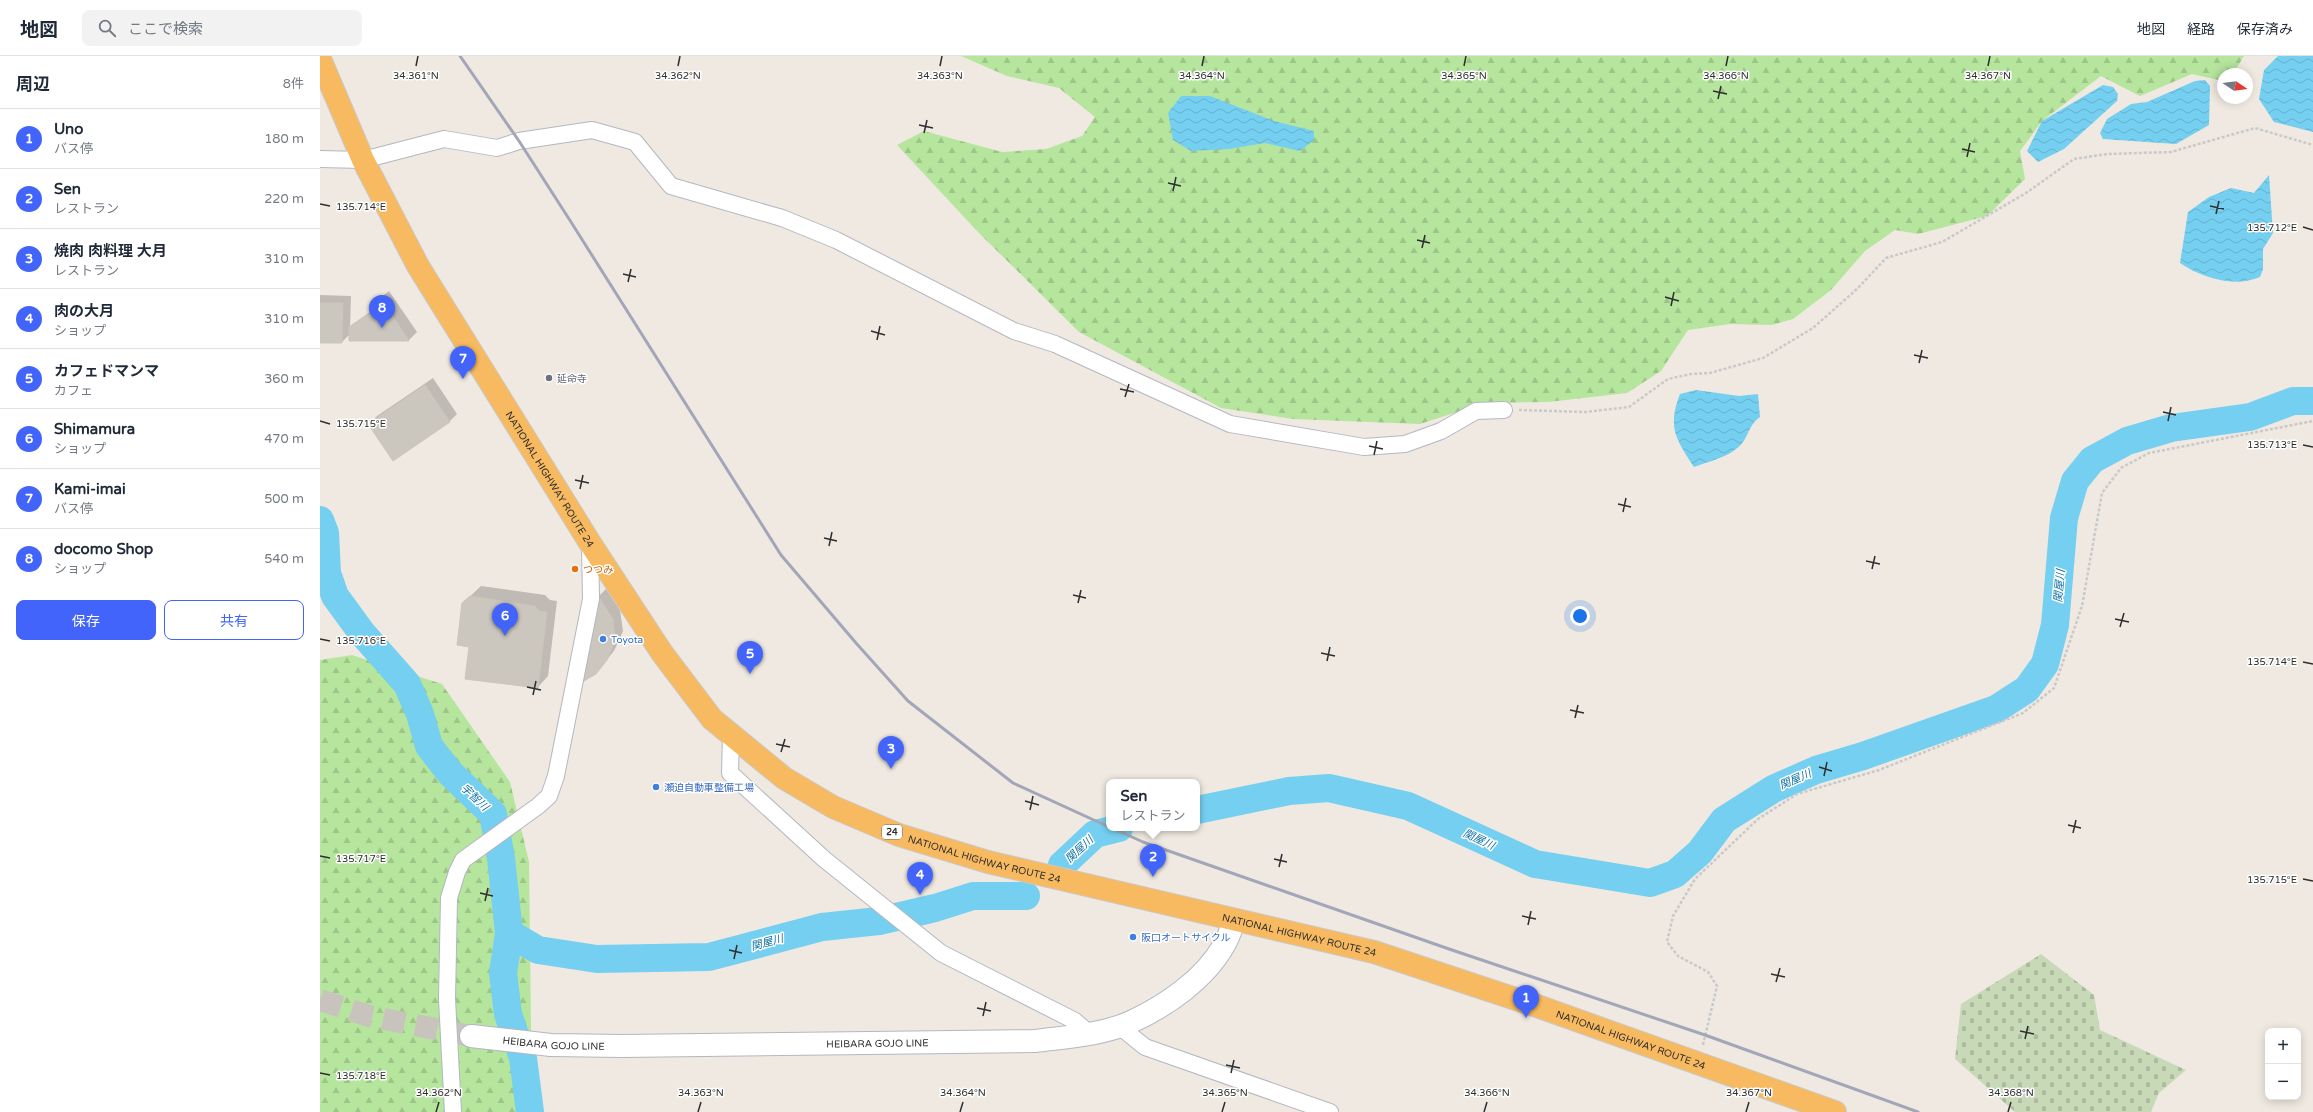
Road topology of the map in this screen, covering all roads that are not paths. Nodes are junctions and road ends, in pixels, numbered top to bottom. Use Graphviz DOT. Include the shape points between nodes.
graph roads {
  1 [pos="320,58"];
  2 [pos="320,159"];
  3 [pos="363,160"];
  4 [pos="1504,410"];
  5 [pos="590,542"];
  6 [pos="731,736"];
  7 [pos="1235,920"];
  8 [pos="1119,1026"];
  9 [pos="1089,1033"];
  10 [pos="471,1036"];
  11 [pos="453,1112"];
  12 [pos="1330,1112"];
  13 [pos="1835,1112"];
  1 -- 3 [label="highway, NATIONAL HIGHWAY ROUTE 24 / 24"];
  2 -- 3 [label="street"];
  3 -- 4 [label="street" via="444,139 496,148 519,141 592,130 635,142 671,186 782,218 836,240 1014,331 1056,344 1230,424 1364,447 1405,444 1441,431 1476,411"];
  3 -- 5 [label="highway, NATIONAL HIGHWAY ROUTE 24 / 24" via="418,266"];
  5 -- 6 [label="highway, NATIONAL HIGHWAY ROUTE 24 / 24" via="662,653 712,718"];
  5 -- 11 [label="street" via="591,599 556,776 549,796 464,860 457,872 449,898 447,999"];
  6 -- 7 [label="highway, NATIONAL HIGHWAY ROUTE 24 / 24" via="796,786 833,807 899,835 988,862"];
  6 -- 9 [label="street" via="730,773 824,858 941,953 1075,1021"];
  7 -- 8 [label="main road, HEIBARA GOJO LINE" via="1225,945 1211,965 1191,984 1167,1002 1130,1023"];
  7 -- 13 [label="highway, NATIONAL HIGHWAY ROUTE 24 / 24" via="1374,952 1544,1008"];
  8 -- 9 [label="main road, HEIBARA GOJO LINE"];
  8 -- 12 [label="street" via="1145,1047"];
  9 -- 10 [label="main road, HEIBARA GOJO LINE" via="1035,1041 717,1046 551,1045"];
}
